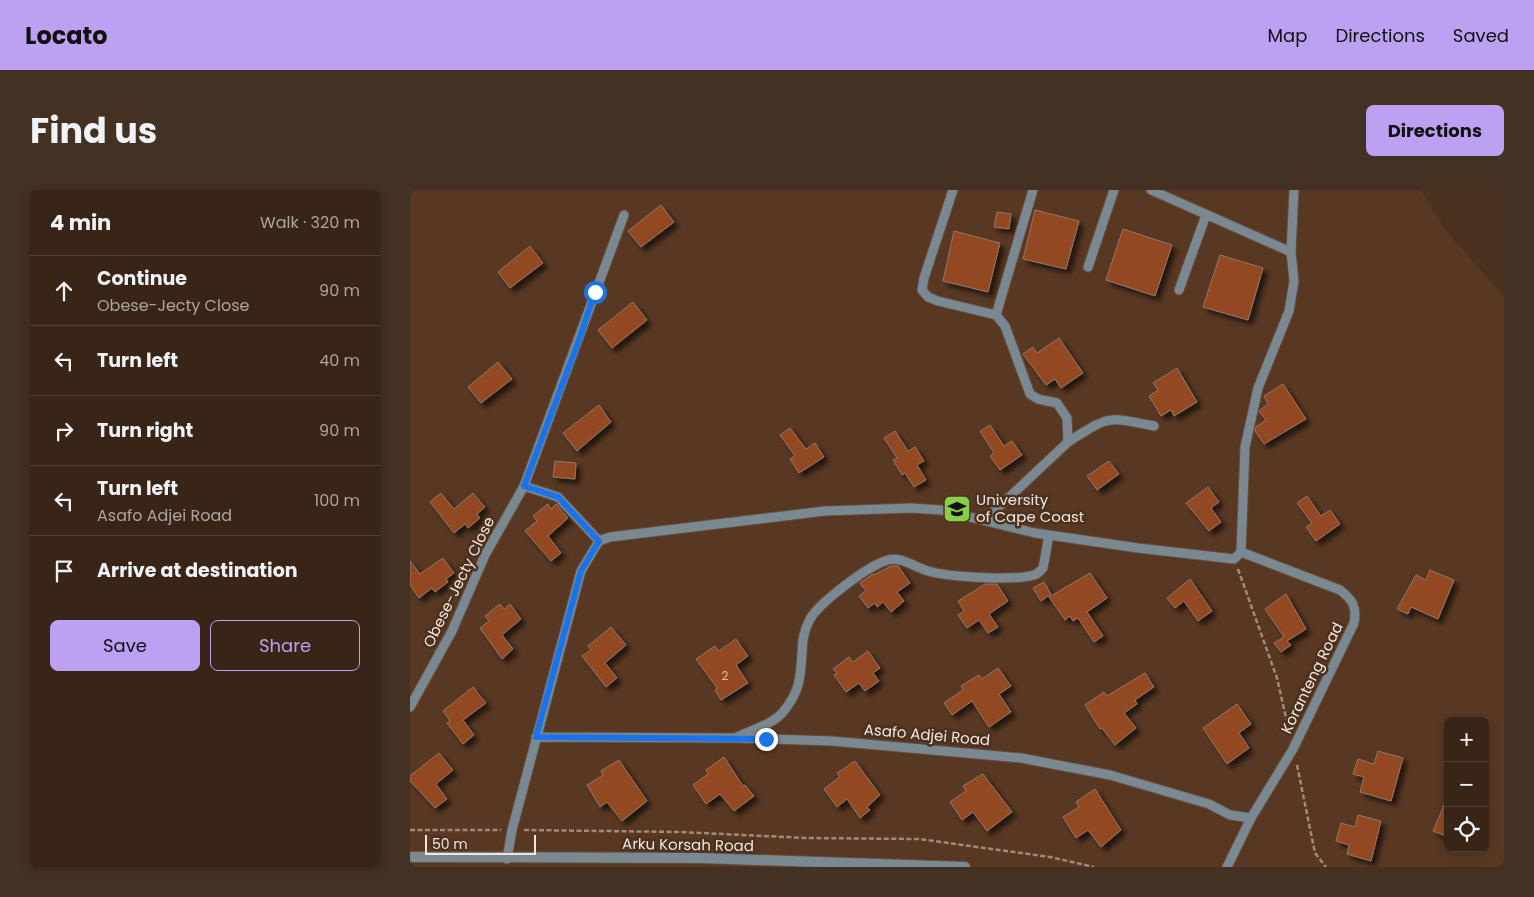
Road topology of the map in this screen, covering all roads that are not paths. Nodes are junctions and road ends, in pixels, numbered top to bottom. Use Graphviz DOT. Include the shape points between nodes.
graph roads {
  1 [pos="953,190"];
  2 [pos="1033,190"];
  3 [pos="1114,190"];
  4 [pos="1294,190"];
  5 [pos="1154,191"];
  6 [pos="624,215"];
  7 [pos="1206,215"];
  8 [pos="1291,252"];
  9 [pos="1088,267"];
  10 [pos="1179,290"];
  11 [pos="996,315"];
  12 [pos="1154,426"];
  13 [pos="1068,442"];
  14 [pos="524,486"];
  15 [pos="985,520"];
  16 [pos="1049,535"];
  17 [pos="599,541"];
  18 [pos="1241,552"];
  19 [pos="410,707"];
  20 [pos="536,737"];
  21 [pos="736,738"];
  22 [pos="1251,818"];
  23 [pos="410,857"];
  24 [pos="507,859"];
  25 [pos="965,867"];
  26 [pos="1227,867"];
  1 -- 11 [label="lane" via="922,290 938,301"];
  2 -- 11 [label="lane"];
  3 -- 9 [label="lane"];
  4 -- 8 [label="lane"];
  5 -- 7 [label="lane"];
  6 -- 14 [label="lane, Obese-Jecty Close"];
  7 -- 8 [label="lane"];
  7 -- 10 [label="lane"];
  8 -- 18 [label="lane" via="1294,281 1289,311 1258,388 1245,447"];
  11 -- 13 [label="lane" via="1005,326 1030,394 1057,403 1063,410 1067,418"];
  12 -- 13 [label="lane" via="1109,419"];
  13 -- 15 [label="lane"];
  14 -- 17 [label="lane" via="558,497"];
  14 -- 19 [label="lane, Obese-Jecty Close" via="485,555 452,631"];
  15 -- 16 [label="lane"];
  15 -- 17 [label="lane" via="931,509 825,511 610,537"];
  16 -- 18 [label="lane" via="1234,559"];
  16 -- 21 [label="lane" via="1043,568 1033,576 964,577 928,571 893,560 886,560 857,576 811,617 803,640 800,681 782,713"];
  17 -- 20 [label="lane" via="581,571"];
  18 -- 22 [label="lane, Koranteng Road" via="1340,590 1351,598 1356,611 1354,623 1293,749"];
  20 -- 21 [label="lane, Asafo Adjei Road"];
  20 -- 24 [label="lane"];
  21 -- 22 [label="lane, Asafo Adjei Road" via="870,743 1021,758 1110,775 1209,804 1230,815"];
  22 -- 26 [label="lane"];
  23 -- 24 [label="street, Arku Korsah Road"];
  24 -- 25 [label="street, Arku Korsah Road" via="700,858"];
}
